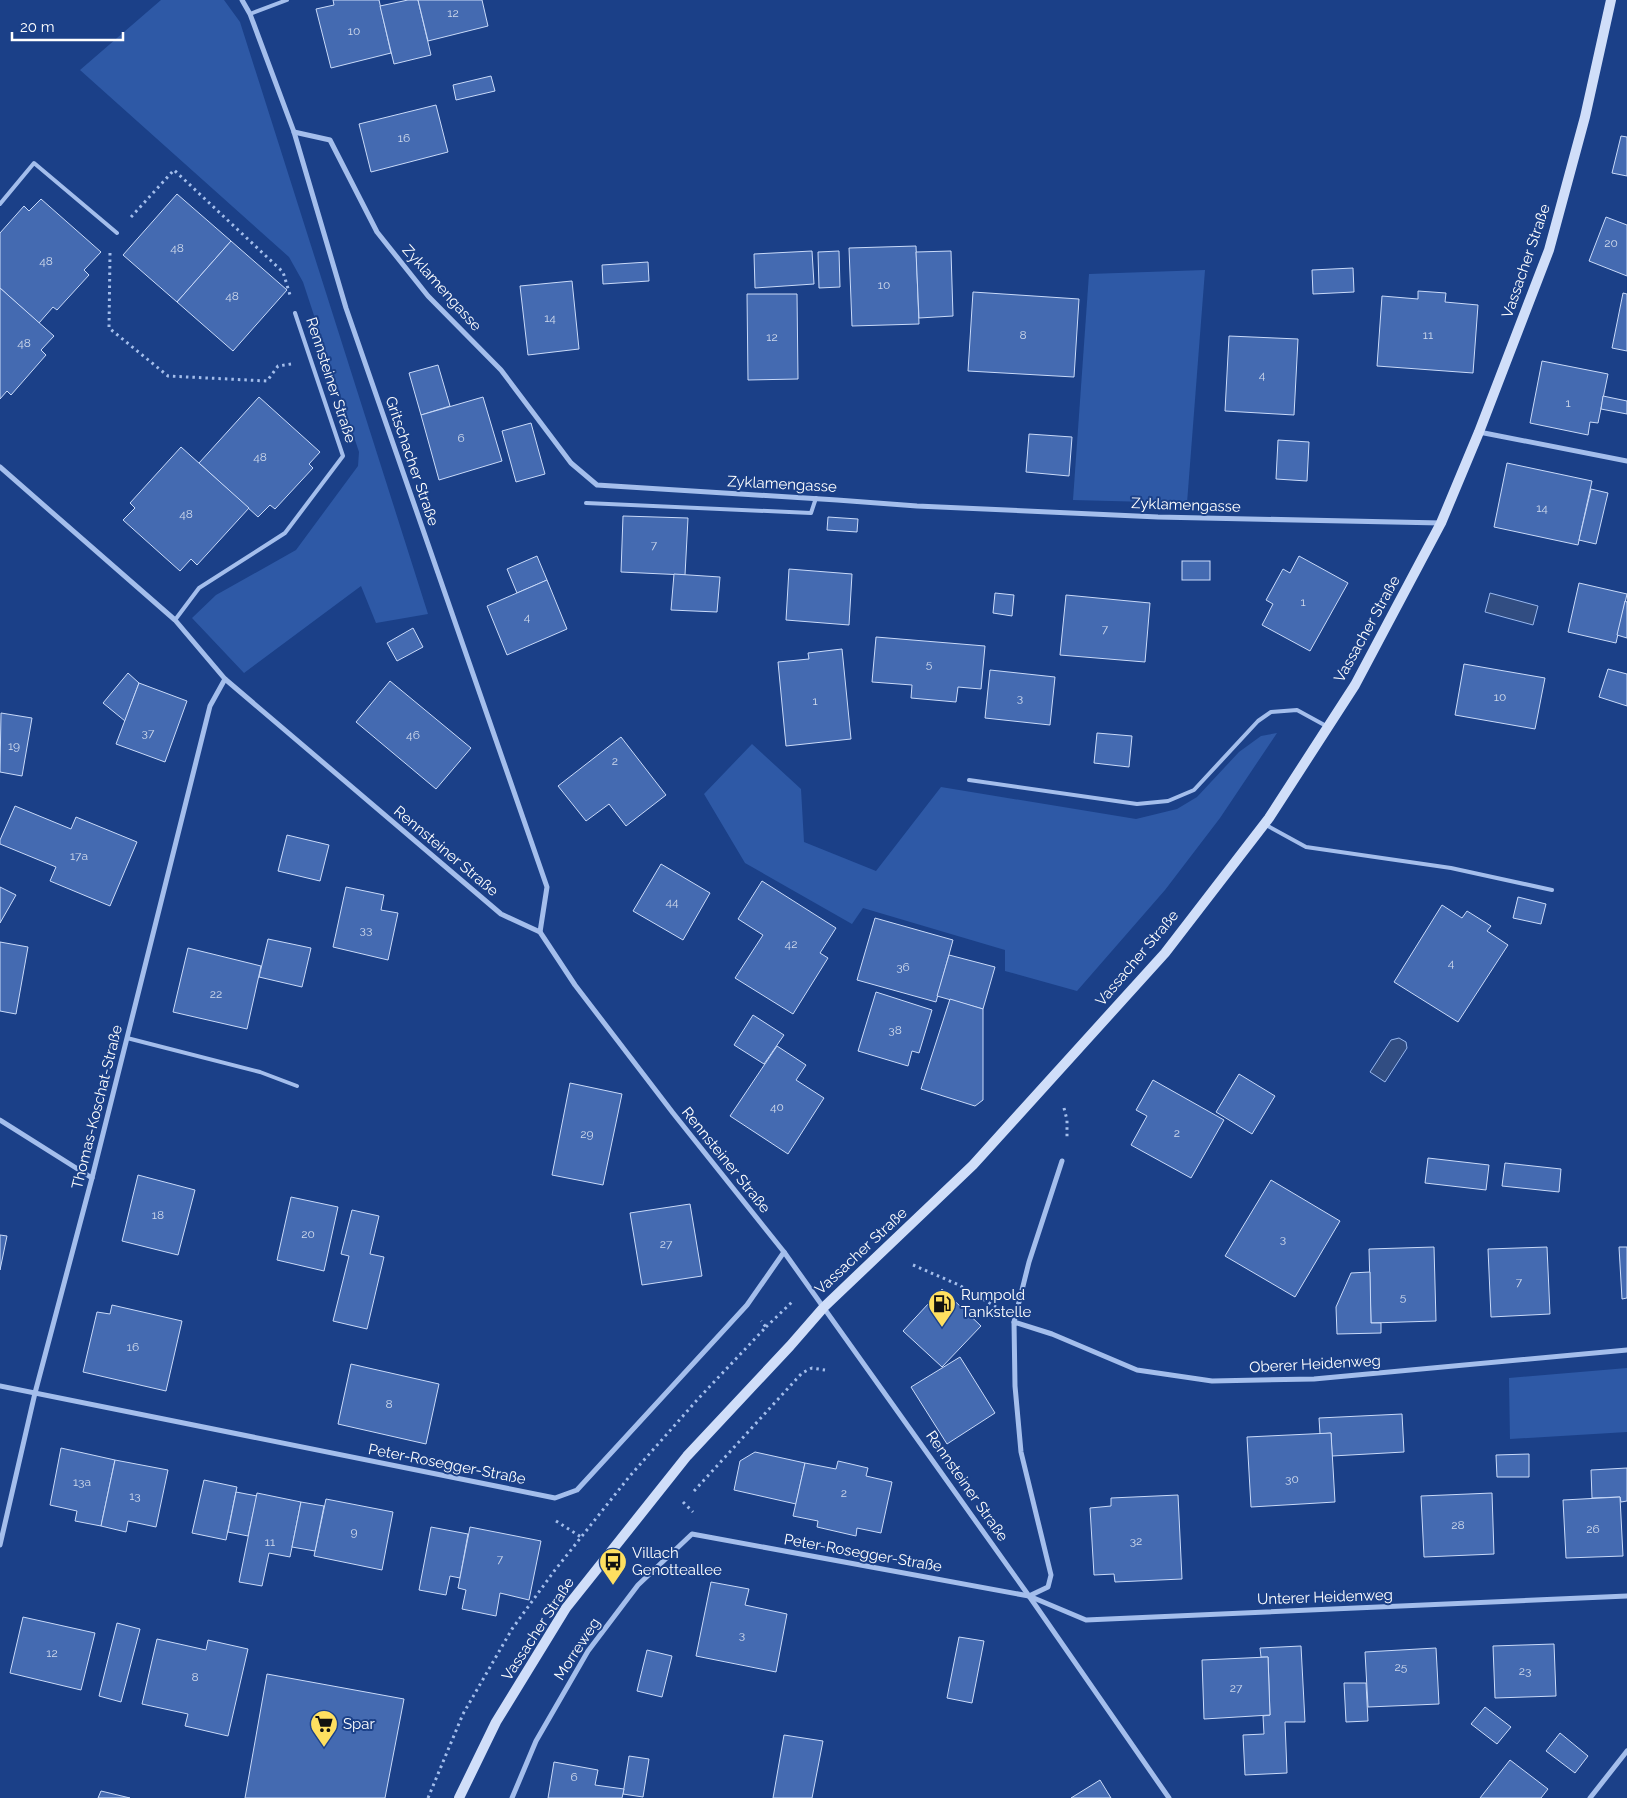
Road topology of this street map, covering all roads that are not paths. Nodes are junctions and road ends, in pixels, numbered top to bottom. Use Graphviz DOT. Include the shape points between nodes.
graph roads {
  1 [pos="242,0"];
  2 [pos="287,0"];
  3 [pos="1611,0"];
  4 [pos="250,14"];
  5 [pos="294,132"];
  6 [pos="0,204"];
  7 [pos="117,233"];
  8 [pos="296,313"];
  9 [pos="1479,432"];
  10 [pos="1627,461"];
  11 [pos="0,467"];
  12 [pos="816,498"];
  13 [pos="586,503"];
  14 [pos="1441,523"];
  15 [pos="175,620"];
  16 [pos="225,679"];
  17 [pos="1328,726"];
  18 [pos="969,780"];
  19 [pos="1264,823"];
  20 [pos="1552,890"];
  21 [pos="540,932"];
  22 [pos="127,1038"];
  23 [pos="297,1086"];
  24 [pos="0,1120"];
  25 [pos="1062,1161"];
  26 [pos="92,1178"];
  27 [pos="784,1252"];
  28 [pos="824,1307"];
  29 [pos="1014,1322"];
  30 [pos="1627,1350"];
  31 [pos="0,1386"];
  32 [pos="35,1393"];
  33 [pos="692,1534"];
  34 [pos="0,1545"];
  35 [pos="1030,1596"];
  36 [pos="1627,1596"];
  37 [pos="1627,1751"];
  38 [pos="459,1798"];
  39 [pos="512,1798"];
  40 [pos="1169,1798"];
  41 [pos="1590,1798"];
  1 -- 4 [label="street, Gritschacher Straße"];
  2 -- 4 [label="lane"];
  3 -- 9 [label="main road, Vassacher Straße" via="1585,117 1548,250"];
  4 -- 5 [label="street, Gritschacher Straße"];
  5 -- 12 [label="street, Zyklamengasse" via="330,140 377,232 428,296 501,370 571,463 597,485"];
  5 -- 21 [label="street, Gritschacher Straße" via="346,308 547,887"];
  6 -- 7 [label="lane" via="34,163"];
  8 -- 15 [label="lane, Rennsteiner Straße" via="343,456 285,533 200,588"];
  9 -- 10 [label="street"];
  9 -- 14 [label="main road, Vassacher Straße"];
  11 -- 15 [label="street, Rennsteiner Straße"];
  12 -- 13 [label="lane" via="811,512"];
  12 -- 14 [label="street, Zyklamengasse" via="917,506 1148,516"];
  14 -- 17 [label="main road, Vassacher Straße" via="1355,685"];
  15 -- 16 [label="street, Rennsteiner Straße"];
  16 -- 21 [label="street, Rennsteiner Straße" via="502,914"];
  16 -- 22 [label="street, Thomas-Koschat-Straße" via="210,706"];
  17 -- 18 [label="lane" via="1297,710 1271,712 1258,721 1194,790 1168,801 1137,804"];
  17 -- 19 [label="main road, Vassacher Straße"];
  19 -- 20 [label="lane" via="1306,847 1451,868"];
  19 -- 28 [label="main road, Vassacher Straße" via="1164,953 973,1166"];
  21 -- 27 [label="street, Rennsteiner Straße" via="575,986"];
  22 -- 23 [label="lane" via="260,1072"];
  22 -- 26 [label="street, Thomas-Koschat-Straße"];
  24 -- 26 [label="street"];
  25 -- 29 [label="street" via="1029,1262"];
  26 -- 32 [label="street, Thomas-Koschat-Straße"];
  27 -- 28 [label="street, Rennsteiner Straße"];
  27 -- 32 [label="street, Peter-Rosegger-Straße" via="747,1305 577,1490 555,1498"];
  28 -- 35 [label="street, Rennsteiner Straße"];
  28 -- 38 [label="main road, Vassacher Straße" via="687,1456 566,1608 496,1722"];
  29 -- 30 [label="street, Oberer Heidenweg" via="1052,1334 1137,1370 1212,1381 1314,1379"];
  29 -- 35 [label="street" via="1021,1452 1051,1575 1048,1587"];
  31 -- 32 [label="street, Peter-Rosegger-Straße"];
  32 -- 34 [label="street, Thomas-Koschat-Straße"];
  33 -- 35 [label="street, Peter-Rosegger-Straße"];
  33 -- 39 [label="street, Morreweg" via="638,1585 588,1651 536,1741"];
  35 -- 36 [label="street, Unterer Heidenweg" via="1086,1620"];
  35 -- 40 [label="street, Rennsteiner Straße"];
  37 -- 41 [label="street"];
}
